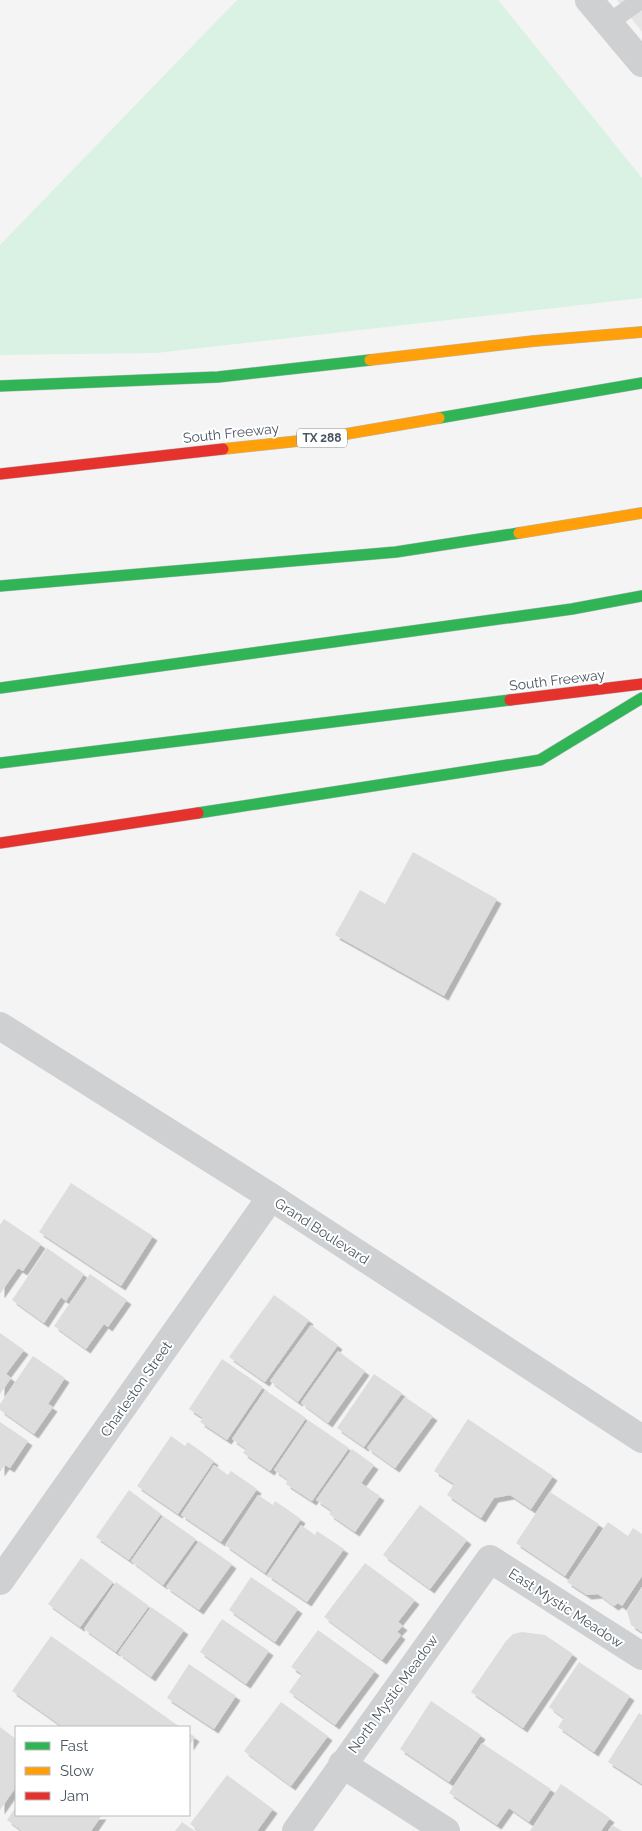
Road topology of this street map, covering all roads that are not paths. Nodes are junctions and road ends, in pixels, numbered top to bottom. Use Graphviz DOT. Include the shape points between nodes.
graph roads {
  1 [pos="589,0"];
  2 [pos="641,0"];
  3 [pos="608,23"];
  4 [pos="642,63"];
  5 [pos="642,332"];
  6 [pos="642,383"];
  7 [pos="0,386"];
  8 [pos="0,474"];
  9 [pos="642,513"];
  10 [pos="0,586"];
  11 [pos="642,596"];
  12 [pos="642,684"];
  13 [pos="0,688"];
  14 [pos="642,698"];
  15 [pos="0,763"];
  16 [pos="0,843"];
  17 [pos="0,1026"];
  18 [pos="271,1198"];
  19 [pos="642,1439"];
  20 [pos="490,1559"];
  21 [pos="0,1581"];
  22 [pos="642,1656"];
  23 [pos="342,1764"];
  24 [pos="296,1831"];
  25 [pos="446,1831"];
  1 -- 3 [label="street"];
  2 -- 3 [label="lane"];
  3 -- 4 [label="street"];
  5 -- 7 [label="highway" via="218,377"];
  6 -- 8 [label="highway, South Freeway / TX 288" via="317,439"];
  9 -- 10 [label="highway" via="396,552"];
  11 -- 13 [label="highway" via="572,610"];
  12 -- 15 [label="highway, South Freeway"];
  14 -- 16 [label="highway" via="540,760"];
  17 -- 18 [label="street, Grand Boulevard"];
  18 -- 19 [label="street, Grand Boulevard"];
  18 -- 21 [label="street, Charleston Street"];
  20 -- 22 [label="street, East Mystic Meadow"];
  20 -- 23 [label="street, North Mystic Meadow"];
  23 -- 24 [label="street, North Mystic Meadow"];
  23 -- 25 [label="street"];
}
